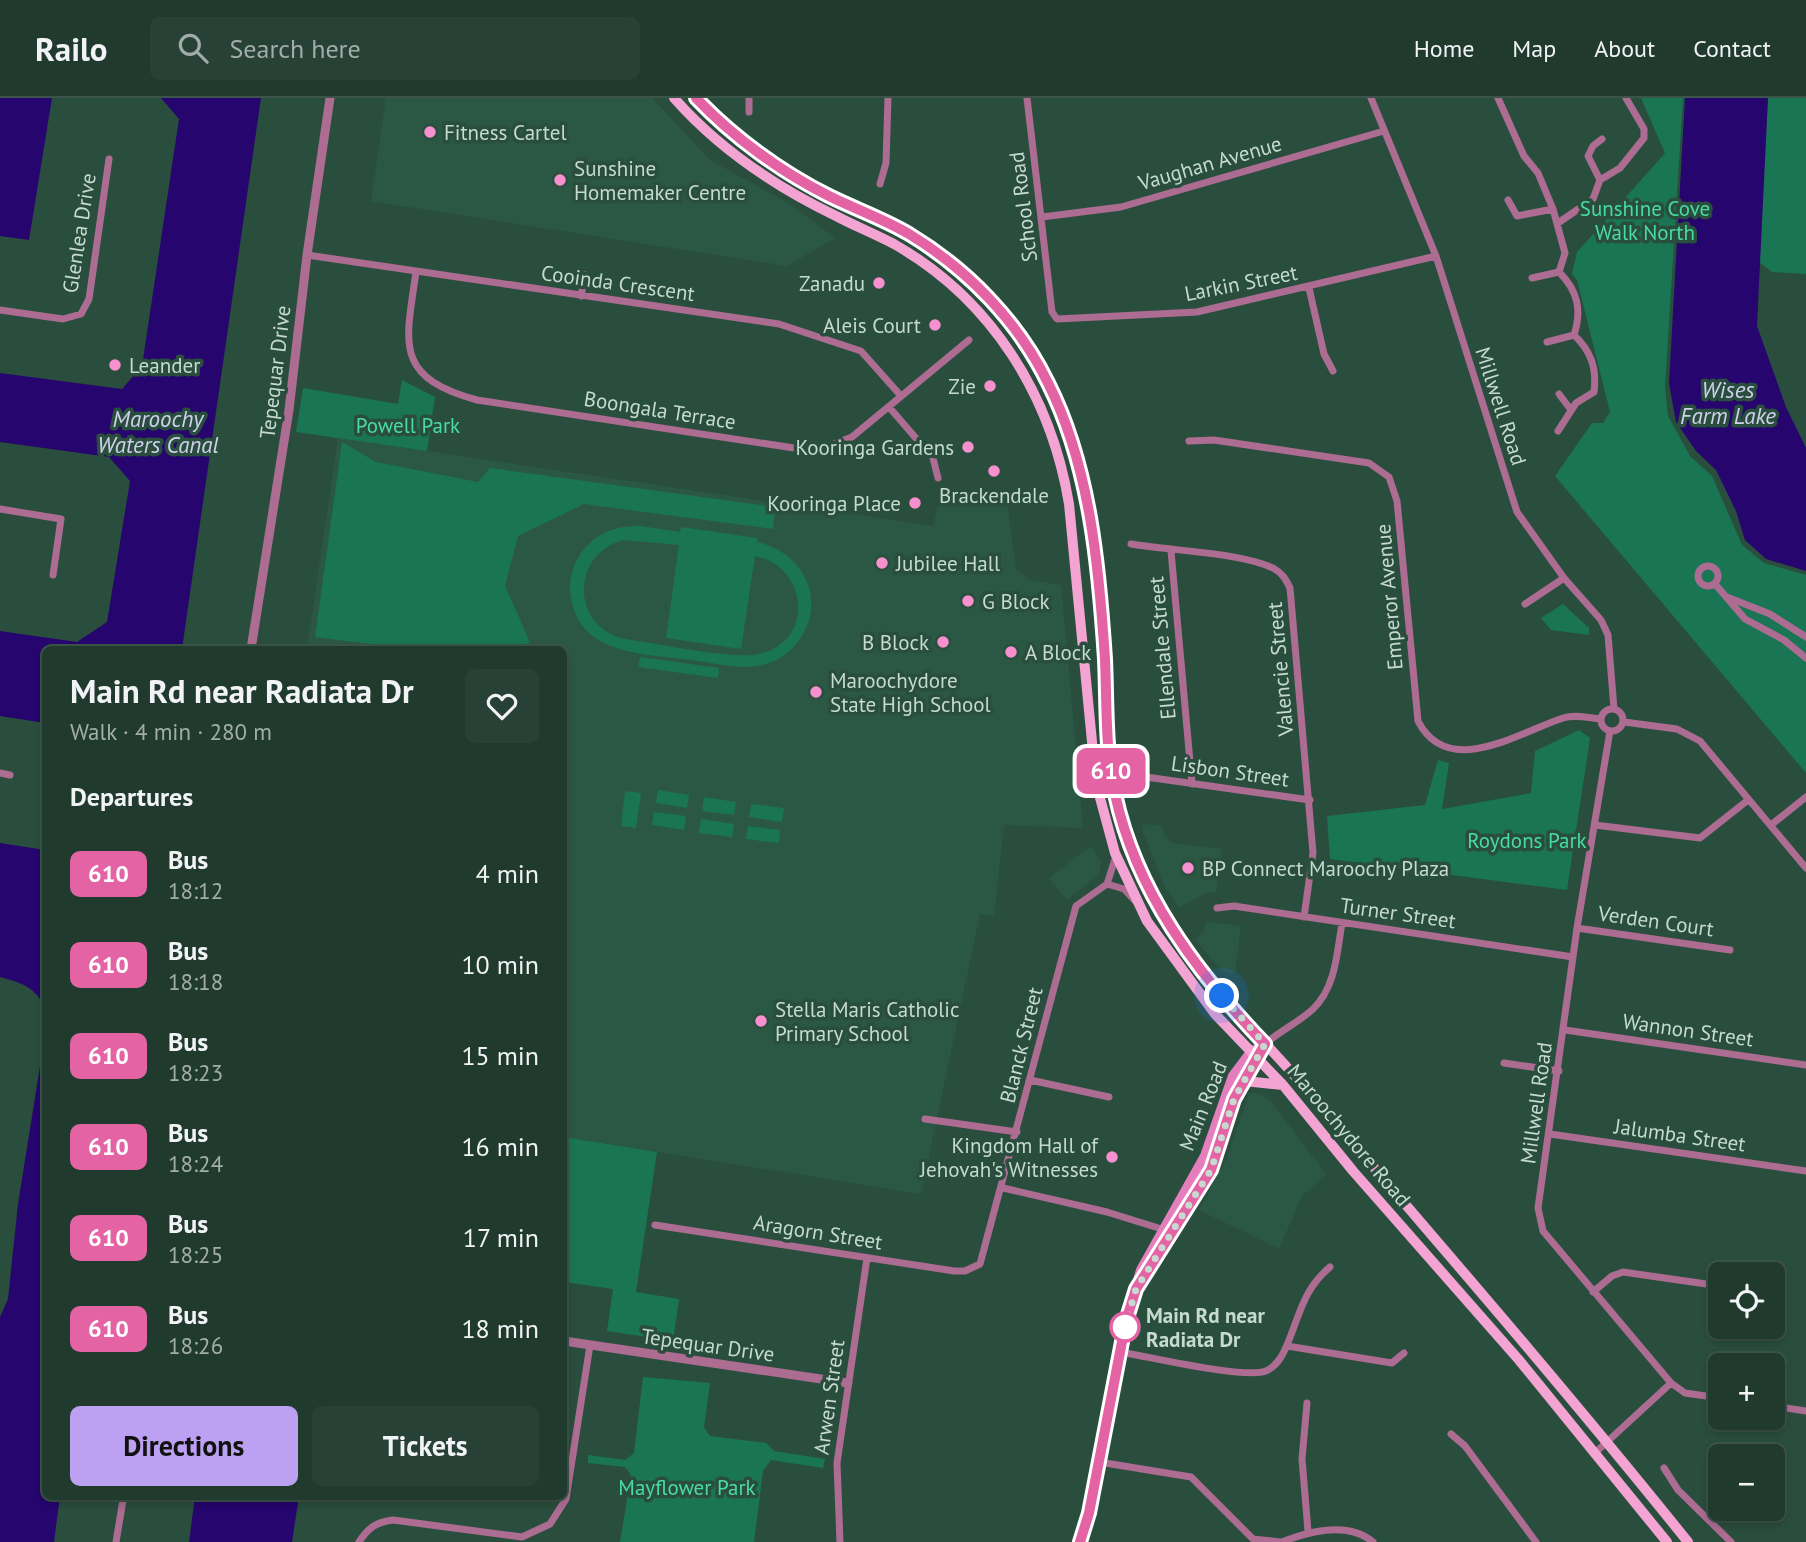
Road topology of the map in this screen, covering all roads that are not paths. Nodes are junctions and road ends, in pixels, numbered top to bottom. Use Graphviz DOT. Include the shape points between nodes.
graph roads {
  1 [pos="330,98"];
  2 [pos="674,98"];
  3 [pos="696,98"];
  4 [pos="749,98"];
  5 [pos="887,98"];
  6 [pos="1027,98"];
  7 [pos="1371,98"];
  8 [pos="1498,98"];
  9 [pos="1626,98"];
  10 [pos="749,112"];
  11 [pos="1384,131"];
  12 [pos="1602,139"];
  13 [pos="109,159"];
  14 [pos="1600,180"];
  15 [pos="880,184"];
  16 [pos="1508,200"];
  17 [pos="1553,209"];
  18 [pos="1042,217"];
  19 [pos="1558,223"];
  20 [pos="307,255"];
  21 [pos="1436,256"];
  22 [pos="416,272"];
  23 [pos="1559,272"];
  24 [pos="585,275"];
  25 [pos="1532,278"];
  26 [pos="1309,288"];
  27 [pos="581,296"];
  28 [pos="0,310"];
  29 [pos="1052,313"];
  30 [pos="1574,335"];
  31 [pos="968,340"];
  32 [pos="1547,342"];
  33 [pos="1334,371"];
  34 [pos="1559,394"];
  35 [pos="901,396"];
  36 [pos="889,407"];
  37 [pos="1571,410"];
  38 [pos="1558,430"];
  39 [pos="1189,442"];
  40 [pos="938,478"];
  41 [pos="0,509"];
  42 [pos="1131,544"];
  43 [pos="1171,551"];
  44 [pos="53,575"];
  45 [pos="1564,578"];
  46 [pos="1715,584"];
  47 [pos="1726,596"];
  48 [pos="1525,604"];
  49 [pos="1806,637"];
  50 [pos="251,646"];
  51 [pos="1806,658"];
  52 [pos="1615,709"];
  53 [pos="1601,719"];
  54 [pos="1624,722"];
  55 [pos="1610,731"];
  56 [pos="0,773"];
  57 [pos="10,775"];
  58 [pos="1146,777"];
  59 [pos="1192,784"];
  60 [pos="1806,797"];
  61 [pos="1310,800"];
  62 [pos="1748,800"];
  63 [pos="1595,825"];
  64 [pos="1771,825"];
  65 [pos="1116,856"];
  66 [pos="1806,868"];
  67 [pos="1107,884"];
  68 [pos="1136,902"];
  69 [pos="1217,908"];
  70 [pos="1304,917"];
  71 [pos="1342,923"];
  72 [pos="1577,928"];
  73 [pos="1730,950"];
  74 [pos="1573,957"];
  75 [pos="1565,1030"];
  76 [pos="1265,1044"];
  77 [pos="1254,1056"];
  78 [pos="1504,1063"];
  79 [pos="1806,1065"];
  80 [pos="1559,1071"];
  81 [pos="1030,1080"];
  82 [pos="1244,1081"];
  83 [pos="1283,1085"];
  84 [pos="1109,1097"];
  85 [pos="925,1119"];
  86 [pos="1017,1132"];
  87 [pos="1550,1135"];
  88 [pos="1806,1171"];
  89 [pos="1003,1188"];
  90 [pos="656,1225"];
  91 [pos="1167,1231"];
  92 [pos="867,1258"];
  93 [pos="1330,1267"];
  94 [pos="975,1268"];
  95 [pos="1708,1284"];
  96 [pos="1593,1292"];
  97 [pos="567,1341"];
  98 [pos="590,1345"];
  99 [pos="1287,1346"];
  100 [pos="1120,1352"];
  101 [pos="1404,1353"];
  102 [pos="848,1383"];
  103 [pos="1671,1383"];
  104 [pos="1708,1396"];
  105 [pos="1307,1403"];
  106 [pos="1785,1408"];
  107 [pos="1806,1411"];
  108 [pos="1451,1434"];
  109 [pos="1608,1442"];
  110 [pos="1596,1452"];
  111 [pos="1099,1462"];
  112 [pos="1664,1468"];
  113 [pos="567,1493"];
  114 [pos="123,1500"];
  115 [pos="565,1500"];
  116 [pos="1308,1531"];
  117 [pos="116,1542"];
  118 [pos="359,1542"];
  119 [pos="840,1542"];
  120 [pos="1080,1542"];
  121 [pos="1281,1542"];
  122 [pos="1373,1542"];
  123 [pos="1536,1542"];
  124 [pos="1667,1542"];
  125 [pos="1688,1542"];
  126 [pos="1731,1542"];
  1 -- 20 [label="street, Tepequar Drive"];
  2 -- 65 [label="main road, Maroochydore Road" via="701,127 756,170 935,271 992,326 1024,372 1045,415 1066,484 1096,783"];
  3 -- 76 [label="main road, Maroochydore Road" via="792,175 906,232 946,259 985,294 1034,357 1058,405 1081,479 1098,586 1109,756 1129,843 1145,883 1182,944"];
  4 -- 10 [label="street"];
  5 -- 15 [label="street" via="886,163"];
  6 -- 18 [label="street, School Road"];
  7 -- 11 [label="street, Millwell Road"];
  8 -- 17 [label="street"];
  9 -- 14 [label="street" via="1644,129 1644,138 1620,168"];
  11 -- 18 [label="street, Vaughan Avenue" via="1121,207"];
  11 -- 21 [label="street, Millwell Road"];
  12 -- 14 [label="street" via="1588,156"];
  13 -- 28 [label="street, Glenlea Drive" via="89,299 81,314 63,319"];
  14 -- 19 [label="street" via="1593,199"];
  16 -- 17 [label="street" via="1517,216"];
  17 -- 19 [label="street"];
  18 -- 29 [label="street, School Road"];
  19 -- 23 [label="street" via="1565,253"];
  20 -- 22 [label="street, Cooinda Crescent"];
  20 -- 50 [label="street, Tepequar Drive" via="289,410"];
  21 -- 26 [label="street, Larkin Street"];
  21 -- 45 [label="street, Millwell Road" via="1517,512"];
  22 -- 27 [label="street, Cooinda Crescent"];
  22 -- 36 [label="street, Boongala Terrace" via="407,338 411,359 434,382 464,397 812,449 852,437"];
  23 -- 25 [label="street"];
  23 -- 30 [label="street" via="1572,285 1581,315"];
  24 -- 27 [label="street"];
  26 -- 29 [label="street, Larkin Street" via="1198,312 1063,321"];
  26 -- 33 [label="street" via="1324,354"];
  27 -- 35 [label="street, Cooinda Crescent" via="779,324 853,347 869,358"];
  30 -- 32 [label="street"];
  30 -- 37 [label="street" via="1589,349 1596,377 1594,392"];
  31 -- 35 [label="street, Boongala Terrace"];
  34 -- 37 [label="street"];
  35 -- 36 [label="street, Boongala Terrace"];
  36 -- 40 [label="street" via="933,458"];
  37 -- 38 [label="street"];
  39 -- 53 [label="street, Emperor Avenue" via="1214,440 1369,463 1389,477 1397,501 1418,721 1433,741 1466,750 1526,735 1564,718"];
  41 -- 44 [label="street" via="61,519"];
  42 -- 43 [label="street, Valencie Street"];
  43 -- 59 [label="street, Ellendale Street"];
  43 -- 61 [label="street, Valencie Street" via="1232,558 1285,576 1290,589"];
  45 -- 48 [label="street"];
  45 -- 52 [label="street, Millwell Road" via="1601,620 1608,635"];
  46 -- 47 [label="street"];
  47 -- 49 [label="street" via="1770,614"];
  47 -- 51 [label="street" via="1745,619"];
  52 -- 53 [label="street" via="1605,711"];
  52 -- 54 [label="street"];
  53 -- 55 [label="street"];
  54 -- 55 [label="street"];
  54 -- 62 [label="street" via="1692,734"];
  55 -- 63 [label="street, Millwell Road"];
  56 -- 57 [label="street"];
  58 -- 59 [label="street, Lisbon Street"];
  59 -- 61 [label="street, Lisbon Street"];
  60 -- 64 [label="street"];
  61 -- 70 [label="street, Valencie Street" via="1313,853"];
  62 -- 63 [label="street" via="1700,838"];
  62 -- 64 [label="street"];
  63 -- 72 [label="street, Millwell Road"];
  64 -- 66 [label="street"];
  65 -- 67 [label="street"];
  65 -- 68 [label="main road, Maroochydore Road"];
  67 -- 68 [label="street" via="1124,889"];
  67 -- 81 [label="street, Blanck Street" via="1076,906"];
  68 -- 77 [label="main road, Maroochydore Road" via="1195,989"];
  69 -- 70 [label="street, Turner Street" via="1234,906"];
  70 -- 71 [label="street, Turner Street"];
  71 -- 74 [label="street, Turner Street"];
  71 -- 76 [label="street" via="1333,976 1325,994 1312,1010"];
  72 -- 73 [label="street, Verden Court"];
  72 -- 74 [label="street, Millwell Road"];
  74 -- 75 [label="street, Millwell Road"];
  75 -- 79 [label="street, Wannon Street"];
  75 -- 80 [label="street, Millwell Road"];
  76 -- 77 [label="main road, Main Road"];
  76 -- 109 [label="main road, Maroochydore Road"];
  77 -- 82 [label="main road, Main Road"];
  77 -- 83 [label="main road, Maroochydore Road"];
  77 -- 91 [label="main road, Main Road" via="1233,1076 1205,1156"];
  78 -- 80 [label="street"];
  80 -- 87 [label="street, Millwell Road"];
  81 -- 84 [label="street"];
  81 -- 86 [label="street, Blanck Street"];
  82 -- 83 [label="main road"];
  82 -- 91 [label="main road, Main Road" via="1211,1170"];
  83 -- 110 [label="main road, Maroochydore Road"];
  85 -- 86 [label="street"];
  86 -- 89 [label="street, Blanck Street"];
  87 -- 88 [label="street, Jalumba Street"];
  87 -- 96 [label="street, Millwell Road" via="1538,1208 1543,1231"];
  89 -- 91 [label="street"];
  89 -- 94 [label="street, Blanck Street" via="985,1256"];
  90 -- 92 [label="street, Aragorn Street"];
  91 -- 100 [label="main road, Main Road" via="1141,1270"];
  92 -- 94 [label="street, Aragorn Street" via="954,1271"];
  92 -- 102 [label="street, Arwen Street"];
  93 -- 99 [label="street" via="1311,1283"];
  95 -- 96 [label="street" via="1623,1272"];
  96 -- 103 [label="street, Millwell Road"];
  97 -- 98 [label="street, Tepequar Drive"];
  98 -- 102 [label="street, Tepequar Drive"];
  98 -- 113 [label="street"];
  99 -- 100 [label="street" via="1283,1357 1267,1371 1255,1374"];
  99 -- 101 [label="street" via="1392,1363"];
  100 -- 111 [label="main road, Main Road"];
  102 -- 119 [label="street, Arwen Street" via="836,1463"];
  103 -- 104 [label="street, Millwell Road" via="1685,1393"];
  103 -- 109 [label="street"];
  105 -- 116 [label="street" via="1302,1458"];
  106 -- 107 [label="street"];
  108 -- 123 [label="street" via="1465,1446"];
  109 -- 110 [label="street"];
  109 -- 125 [label="main road, Maroochydore Road"];
  110 -- 124 [label="main road, Maroochydore Road"];
  111 -- 120 [label="main road, Main Road"];
  111 -- 121 [label="street" via="1191,1477 1253,1539"];
  112 -- 126 [label="street" via="1678,1490"];
  114 -- 117 [label="street"];
  115 -- 118 [label="street" via="550,1524 537,1533 513,1537 393,1520 368,1529"];
  116 -- 121 [label="street"];
  116 -- 122 [label="street" via="1365,1535"];
}
